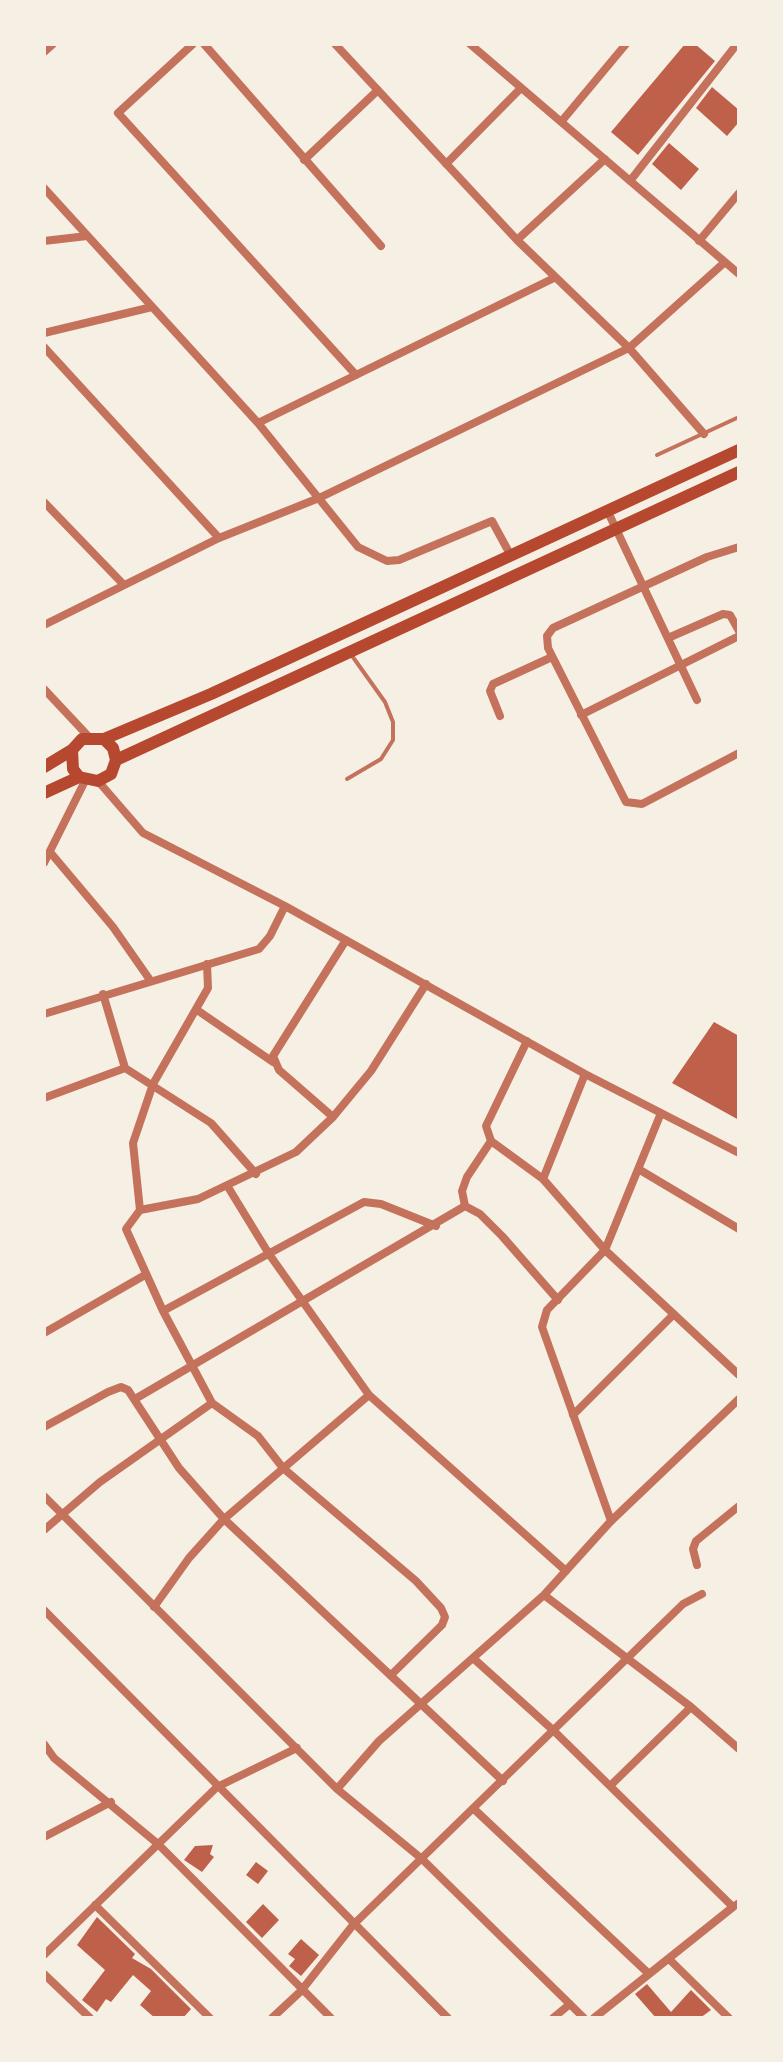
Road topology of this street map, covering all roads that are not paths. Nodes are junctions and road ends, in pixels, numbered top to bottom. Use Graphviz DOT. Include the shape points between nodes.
graph roads {
  1 [pos="53,44"];
  2 [pos="193,44"];
  3 [pos="204,44"];
  4 [pos="335,44"];
  5 [pos="470,44"];
  6 [pos="626,44"];
  7 [pos="737,44"];
  8 [pos="44,52"];
  9 [pos="521,88"];
  10 [pos="378,90"];
  11 [pos="561,122"];
  12 [pos="605,159"];
  13 [pos="304,160"];
  14 [pos="446,164"];
  15 [pos="630,181"];
  16 [pos="44,188"];
  17 [pos="739,193"];
  18 [pos="87,236"];
  19 [pos="517,240"];
  20 [pos="44,241"];
  21 [pos="699,241"];
  22 [pos="381,246"];
  23 [pos="725,262"];
  24 [pos="739,274"];
  25 [pos="554,278"];
  26 [pos="152,307"];
  27 [pos="44,333"];
  28 [pos="629,348"];
  29 [pos="46,354"];
  30 [pos="356,375"];
  31 [pos="739,417"];
  32 [pos="258,423"];
  33 [pos="704,434"];
  34 [pos="739,450"];
  35 [pos="657,455"];
  36 [pos="737,477"];
  37 [pos="319,498"];
  38 [pos="44,502"];
  39 [pos="608,512"];
  40 [pos="616,529"];
  41 [pos="219,538"];
  42 [pos="739,547"];
  43 [pos="511,556"];
  44 [pos="124,585"];
  45 [pos="643,587"];
  46 [pos="44,625"];
  47 [pos="739,633"];
  48 [pos="668,638"];
  49 [pos="349,652"];
  50 [pos="552,657"];
  51 [pos="680,665"];
  52 [pos="44,689"];
  53 [pos="697,700"];
  54 [pos="581,715"];
  55 [pos="500,716"];
  56 [pos="89,737"];
  57 [pos="104,739"];
  58 [pos="72,750"];
  59 [pos="739,753"];
  60 [pos="116,760"];
  61 [pos="44,767"];
  62 [pos="347,779"];
  63 [pos="87,780"];
  64 [pos="44,793"];
  65 [pos="50,852"];
  66 [pos="44,863"];
  67 [pos="285,906"];
  68 [pos="346,940"];
  69 [pos="207,964"];
  70 [pos="150,980"];
  71 [pos="426,984"];
  72 [pos="103,994"];
  73 [pos="197,1010"];
  74 [pos="44,1014"];
  75 [pos="527,1041"];
  76 [pos="273,1062"];
  77 [pos="125,1068"];
  78 [pos="585,1074"];
  79 [pos="153,1084"];
  80 [pos="44,1098"];
  81 [pos="661,1113"];
  82 [pos="333,1117"];
  83 [pos="491,1141"];
  84 [pos="739,1153"];
  85 [pos="640,1170"];
  86 [pos="256,1174"];
  87 [pos="543,1179"];
  88 [pos="228,1187"];
  89 [pos="465,1206"];
  90 [pos="140,1210"];
  91 [pos="436,1226"];
  92 [pos="739,1229"];
  93 [pos="605,1250"];
  94 [pos="269,1254"];
  95 [pos="145,1275"];
  96 [pos="300,1300"];
  97 [pos="558,1300"];
  98 [pos="163,1311"];
  99 [pos="674,1314"];
  100 [pos="44,1333"];
  101 [pos="191,1365"];
  102 [pos="739,1375"];
  103 [pos="369,1395"];
  104 [pos="135,1399"];
  105 [pos="739,1399"];
  106 [pos="212,1403"];
  107 [pos="573,1415"];
  108 [pos="44,1427"];
  109 [pos="159,1438"];
  110 [pos="283,1468"];
  111 [pos="44,1496"];
  112 [pos="739,1506"];
  113 [pos="62,1513"];
  114 [pos="224,1519"];
  115 [pos="611,1521"];
  116 [pos="44,1530"];
  117 [pos="697,1565"];
  118 [pos="566,1571"];
  119 [pos="702,1594"];
  120 [pos="544,1595"];
  121 [pos="154,1607"];
  122 [pos="44,1610"];
  123 [pos="473,1658"];
  124 [pos="626,1660"];
  125 [pos="391,1675"];
  126 [pos="421,1704"];
  127 [pos="691,1707"];
  128 [pos="554,1731"];
  129 [pos="44,1744"];
  130 [pos="297,1748"];
  131 [pos="739,1749"];
  132 [pos="503,1781"];
  133 [pos="610,1786"];
  134 [pos="217,1787"];
  135 [pos="337,1789"];
  136 [pos="111,1802"];
  137 [pos="474,1809"];
  138 [pos="44,1837"];
  139 [pos="158,1844"];
  140 [pos="422,1859"];
  141 [pos="95,1905"];
  142 [pos="736,1905"];
  143 [pos="353,1925"];
  144 [pos="44,1955"];
  145 [pos="669,1959"];
  146 [pos="44,1974"];
  147 [pos="649,1974"];
  148 [pos="301,1991"];
  149 [pos="570,2004"];
  150 [pos="723,2016"];
  151 [pos="90,2018"];
  152 [pos="210,2018"];
  153 [pos="272,2018"];
  154 [pos="331,2018"];
  155 [pos="448,2018"];
  156 [pos="553,2018"];
  157 [pos="584,2018"];
  158 [pos="594,2018"];
  1 -- 8 [label="street"];
  2 -- 30 [label="street" via="118,113"];
  3 -- 13 [label="street"];
  4 -- 10 [label="street"];
  5 -- 9 [label="street"];
  6 -- 11 [label="street"];
  7 -- 15 [label="street"];
  9 -- 11 [label="street"];
  9 -- 14 [label="street"];
  10 -- 13 [label="street"];
  10 -- 14 [label="street"];
  11 -- 12 [label="street"];
  12 -- 15 [label="street"];
  12 -- 19 [label="street"];
  13 -- 22 [label="street"];
  14 -- 19 [label="street"];
  15 -- 21 [label="street"];
  16 -- 18 [label="street"];
  17 -- 21 [label="street"];
  18 -- 20 [label="street"];
  18 -- 26 [label="street"];
  19 -- 25 [label="street"];
  21 -- 23 [label="street"];
  23 -- 24 [label="street"];
  23 -- 28 [label="street"];
  25 -- 28 [label="street"];
  25 -- 30 [label="street"];
  26 -- 27 [label="street"];
  26 -- 32 [label="street"];
  28 -- 33 [label="street"];
  28 -- 37 [label="street"];
  29 -- 41 [label="street"];
  30 -- 32 [label="street"];
  31 -- 33 [label="lane"];
  32 -- 37 [label="street"];
  33 -- 35 [label="lane"];
  34 -- 39 [label="main road"];
  36 -- 40 [label="main road"];
  37 -- 41 [label="street"];
  37 -- 43 [label="street" via="348,539 387,561 492,521"];
  38 -- 44 [label="street"];
  39 -- 40 [label="street"];
  39 -- 43 [label="main road"];
  40 -- 45 [label="street"];
  40 -- 49 [label="main road"];
  41 -- 44 [label="street"];
  42 -- 45 [label="street"];
  43 -- 57 [label="main road"];
  44 -- 46 [label="street"];
  45 -- 48 [label="street"];
  45 -- 50 [label="street" via="553,628 547,636"];
  47 -- 48 [label="street" via="730,615 723,614"];
  47 -- 51 [label="street"];
  48 -- 51 [label="street"];
  49 -- 60 [label="main road"];
  49 -- 62 [label="lane" via="385,702 393,740 381,759"];
  50 -- 54 [label="street"];
  50 -- 55 [label="street" via="493,684 490,691"];
  51 -- 53 [label="street"];
  51 -- 54 [label="street"];
  52 -- 56 [label="street"];
  54 -- 59 [label="street" via="621,797 633,804"];
  56 -- 57 [label="main road"];
  56 -- 58 [label="main road"];
  57 -- 60 [label="main road"];
  58 -- 61 [label="main road"];
  58 -- 63 [label="main road" via="73,769"];
  60 -- 63 [label="main road" via="111,774"];
  63 -- 64 [label="main road"];
  63 -- 65 [label="street"];
  63 -- 67 [label="street" via="143,833"];
  65 -- 66 [label="street"];
  65 -- 70 [label="street"];
  67 -- 68 [label="street"];
  67 -- 69 [label="street" via="265,945"];
  68 -- 71 [label="street"];
  68 -- 76 [label="street"];
  69 -- 70 [label="street"];
  69 -- 73 [label="street" via="210,982"];
  70 -- 72 [label="street"];
  71 -- 75 [label="street"];
  71 -- 82 [label="street" via="394,1039"];
  72 -- 74 [label="street"];
  72 -- 77 [label="street"];
  73 -- 76 [label="street"];
  73 -- 79 [label="street"];
  75 -- 78 [label="street"];
  75 -- 83 [label="street" via="486,1126"];
  76 -- 82 [label="street"];
  77 -- 79 [label="street"];
  77 -- 80 [label="street"];
  78 -- 81 [label="street"];
  78 -- 87 [label="street"];
  79 -- 86 [label="street" via="211,1123"];
  79 -- 90 [label="street" via="132,1150"];
  81 -- 84 [label="street"];
  81 -- 85 [label="street"];
  82 -- 86 [label="street" via="296,1152"];
  83 -- 87 [label="street"];
  83 -- 89 [label="street" via="467,1177 462,1191"];
  85 -- 92 [label="street"];
  85 -- 93 [label="street"];
  86 -- 88 [label="street"];
  87 -- 93 [label="street"];
  88 -- 90 [label="street" via="179,1205"];
  88 -- 94 [label="street"];
  89 -- 91 [label="street"];
  89 -- 97 [label="street" via="502,1236"];
  90 -- 95 [label="street" via="128,1224 127,1236"];
  91 -- 94 [label="street" via="364,1202"];
  91 -- 96 [label="street"];
  93 -- 97 [label="street"];
  93 -- 99 [label="street"];
  94 -- 96 [label="street"];
  94 -- 98 [label="street"];
  95 -- 98 [label="street"];
  95 -- 100 [label="street"];
  96 -- 101 [label="street"];
  96 -- 103 [label="street"];
  97 -- 107 [label="street" via="547,1310 542,1327"];
  98 -- 101 [label="street"];
  99 -- 102 [label="street"];
  99 -- 107 [label="street"];
  101 -- 104 [label="street"];
  101 -- 106 [label="street"];
  103 -- 110 [label="street"];
  103 -- 118 [label="street"];
  104 -- 108 [label="street" via="121,1387"];
  104 -- 109 [label="street"];
  105 -- 115 [label="street"];
  106 -- 109 [label="street"];
  106 -- 110 [label="street" via="258,1436"];
  107 -- 115 [label="street"];
  109 -- 113 [label="street"];
  109 -- 114 [label="street"];
  110 -- 114 [label="street"];
  110 -- 125 [label="street" via="441,1608 442,1625"];
  111 -- 113 [label="street"];
  112 -- 117 [label="street" via="696,1541"];
  113 -- 116 [label="street"];
  113 -- 121 [label="street"];
  114 -- 121 [label="street"];
  114 -- 125 [label="street"];
  115 -- 118 [label="street"];
  118 -- 120 [label="street"];
  119 -- 124 [label="street" via="683,1604"];
  120 -- 123 [label="street"];
  120 -- 124 [label="street"];
  121 -- 130 [label="street"];
  122 -- 134 [label="street"];
  123 -- 126 [label="street"];
  123 -- 128 [label="street"];
  124 -- 127 [label="street"];
  124 -- 128 [label="street"];
  125 -- 126 [label="street"];
  126 -- 132 [label="street"];
  126 -- 135 [label="street"];
  127 -- 131 [label="street"];
  127 -- 133 [label="street"];
  128 -- 132 [label="street"];
  128 -- 133 [label="street"];
  129 -- 136 [label="street" via="54,1758"];
  130 -- 134 [label="street"];
  130 -- 135 [label="street"];
  132 -- 137 [label="street"];
  133 -- 142 [label="street"];
  134 -- 139 [label="street"];
  134 -- 143 [label="street"];
  135 -- 140 [label="street"];
  136 -- 138 [label="street"];
  136 -- 139 [label="street"];
  137 -- 140 [label="street"];
  137 -- 147 [label="street"];
  139 -- 141 [label="street"];
  139 -- 148 [label="street"];
  140 -- 143 [label="street"];
  140 -- 149 [label="street"];
  141 -- 144 [label="street"];
  141 -- 152 [label="street"];
  142 -- 145 [label="street"];
  143 -- 148 [label="street"];
  143 -- 155 [label="street"];
  145 -- 147 [label="street"];
  145 -- 150 [label="street"];
  146 -- 151 [label="street"];
  147 -- 158 [label="street"];
  148 -- 153 [label="street"];
  148 -- 154 [label="street"];
  149 -- 156 [label="street"];
  149 -- 157 [label="street"];
}
